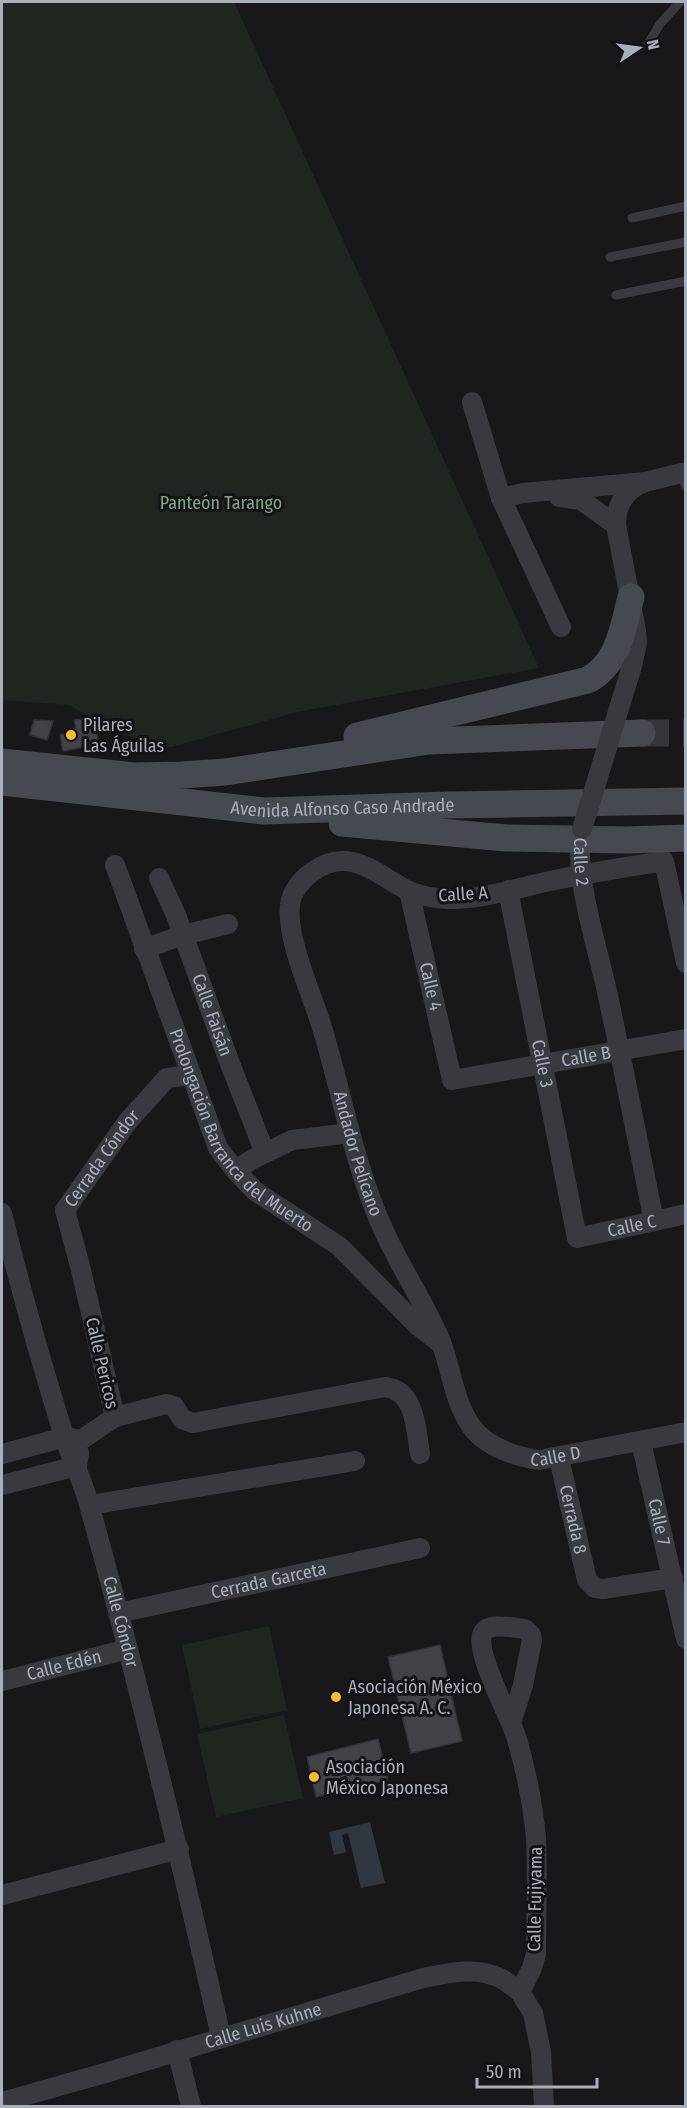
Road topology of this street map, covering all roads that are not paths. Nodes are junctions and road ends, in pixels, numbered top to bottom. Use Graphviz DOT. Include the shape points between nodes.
graph roads {
  1 [pos="680,2"];
  2 [pos="648,44"];
  3 [pos="686,206"];
  4 [pos="632,218"];
  5 [pos="686,242"];
  6 [pos="610,257"];
  7 [pos="686,281"];
  8 [pos="616,295"];
  9 [pos="472,402"];
  10 [pos="684,478"];
  11 [pos="645,482"];
  12 [pos="523,493"];
  13 [pos="501,498"];
  14 [pos="616,525"];
  15 [pos="631,597"];
  16 [pos="561,627"];
  17 [pos="642,734"];
  18 [pos="2,762"];
  19 [pos="234,770"];
  20 [pos="2,782"];
  21 [pos="686,801"];
  22 [pos="264,811"];
  23 [pos="581,834"];
  24 [pos="686,838"];
  25 [pos="627,840"];
  26 [pos="115,865"];
  27 [pos="581,874"];
  28 [pos="159,878"];
  29 [pos="508,890"];
  30 [pos="409,891"];
  31 [pos="290,905"];
  32 [pos="228,924"];
  33 [pos="183,935"];
  34 [pos="144,949"];
  35 [pos="686,963"];
  36 [pos="686,1040"];
  37 [pos="620,1051"];
  38 [pos="542,1065"];
  39 [pos="190,1076"];
  40 [pos="452,1080"];
  41 [pos="350,1133"];
  42 [pos="265,1153"];
  43 [pos="235,1170"];
  44 [pos="2,1213"];
  45 [pos="686,1214"];
  46 [pos="654,1221"];
  47 [pos="577,1238"];
  48 [pos="81,1269"];
  49 [pos="11,1292"];
  50 [pos="441,1344"];
  51 [pos="456,1392"];
  52 [pos="115,1417"];
  53 [pos="686,1432"];
  54 [pos="73,1439"];
  55 [pos="641,1442"];
  56 [pos="2,1454"];
  57 [pos="420,1454"];
  58 [pos="559,1458"];
  59 [pos="355,1461"];
  60 [pos="77,1466"];
  61 [pos="2,1485"];
  62 [pos="90,1505"];
  63 [pos="420,1548"];
  64 [pos="673,1578"];
  65 [pos="118,1613"];
  66 [pos="685,1633"];
  67 [pos="128,1649"];
  68 [pos="2,1681"];
  69 [pos="511,1723"];
  70 [pos="179,1849"];
  71 [pos="2,1895"];
  72 [pos="520,1992"];
  73 [pos="221,2037"];
  74 [pos="177,2050"];
  75 [pos="2,2102"];
  76 [pos="191,2106"];
  77 [pos="544,2106"];
  1 -- 2 [label="lane"];
  3 -- 4 [label="lane"];
  5 -- 6 [label="lane"];
  7 -- 8 [label="lane"];
  9 -- 13 [label="street"];
  10 -- 11 [label="street"];
  11 -- 12 [label="street"];
  11 -- 14 [label="street, Calle 2" via="623,498"];
  12 -- 13 [label="street"];
  12 -- 14 [label="street" via="580,500"];
  13 -- 16 [label="street"];
  14 -- 15 [label="street, Calle 2"];
  15 -- 19 [label="main road" via="613,656 588,680"];
  15 -- 23 [label="street, Calle 2, bridge" via="637,643"];
  17 -- 19 [label="main road, Avenida Alfonso Caso Andrade" via="429,741"];
  18 -- 19 [label="main road, Avenida Alfonso Caso Andrade" via="134,776"];
  20 -- 22 [label="main road, Avenida Alfonso Caso Andrade"];
  21 -- 22 [label="main road, Avenida Alfonso Caso Andrade"];
  22 -- 23 [label="main road" via="506,838"];
  23 -- 25 [label="main road"];
  23 -- 27 [label="street, Calle 2"];
  24 -- 25 [label="main road"];
  25 -- 27 [label="street" via="599,855"];
  26 -- 34 [label="street, Prolongación Barranca del Muerto"];
  27 -- 29 [label="street, Calle A"];
  27 -- 35 [label="street, Calle A" via="664,861"];
  27 -- 37 [label="street, Calle 2"];
  28 -- 33 [label="street, Calle Faisán"];
  29 -- 30 [label="street, Calle A" via="467,898 438,898"];
  29 -- 38 [label="street, Calle 3"];
  30 -- 31 [label="street, Calle A" via="352,860 332,862 313,871 296,887"];
  30 -- 40 [label="street, Calle 4"];
  31 -- 41 [label="street, Andador Pelícano" via="292,936"];
  32 -- 33 [label="street"];
  33 -- 34 [label="street"];
  33 -- 42 [label="street, Calle Faisán"];
  34 -- 39 [label="street, Prolongación Barranca del Muerto"];
  36 -- 37 [label="street, Calle B"];
  37 -- 38 [label="street, Calle B"];
  37 -- 46 [label="street, Calle 2"];
  38 -- 40 [label="street, Calle B"];
  38 -- 47 [label="street, Calle 3"];
  39 -- 43 [label="street, Prolongación Barranca del Muerto" via="218,1148"];
  39 -- 48 [label="street, Cerrada Cóndor" via="167,1078 128,1121 64,1210"];
  41 -- 42 [label="street" via="291,1140"];
  41 -- 50 [label="street, Andador Pelícano" via="384,1231"];
  42 -- 43 [label="street"];
  43 -- 50 [label="street, Prolongación Barranca del Muerto" via="255,1191 339,1246"];
  44 -- 49 [label="street, Calle Cóndor"];
  45 -- 46 [label="street, Calle C"];
  46 -- 47 [label="street, Calle C"];
  48 -- 52 [label="street, Calle Pericos"];
  49 -- 54 [label="street, Calle Cóndor"];
  50 -- 51 [label="street, Andador Pelícano"];
  51 -- 58 [label="street, Calle D" via="471,1426 489,1443 516,1456"];
  52 -- 54 [label="street, Calle Pericos"];
  52 -- 57 [label="street" via="170,1405 182,1419 193,1423 385,1387 404,1394 411,1406"];
  53 -- 55 [label="street, Calle D"];
  54 -- 56 [label="street, Calle Pericos"];
  54 -- 60 [label="street, Calle Cóndor"];
  55 -- 58 [label="street, Calle D"];
  55 -- 64 [label="street, Calle 7"];
  58 -- 64 [label="street, Cerrada 8" via="587,1580 595,1588 603,1589"];
  59 -- 62 [label="street"];
  60 -- 61 [label="street"];
  60 -- 62 [label="street, Calle Cóndor"];
  62 -- 65 [label="street, Calle Cóndor"];
  63 -- 65 [label="street, Cerrada Garceta"];
  64 -- 66 [label="street, Calle 7"];
  65 -- 67 [label="street, Calle Cóndor"];
  67 -- 68 [label="street, Calle Edén"];
  67 -- 70 [label="street, Calle Cóndor"];
  69 -- 72 [label="street, Calle Fujiyama" via="529,1785 536,1838 536,1954"];
  70 -- 71 [label="street"];
  70 -- 73 [label="street, Calle Cóndor"];
  72 -- 73 [label="street, Calle Luis Kuhne" via="500,1978 457,1971"];
  72 -- 77 [label="street" via="533,2013 541,2052"];
  73 -- 74 [label="street, Calle Luis Kuhne"];
  74 -- 75 [label="street, Calle Luis Kuhne"];
  74 -- 76 [label="street"];
}
